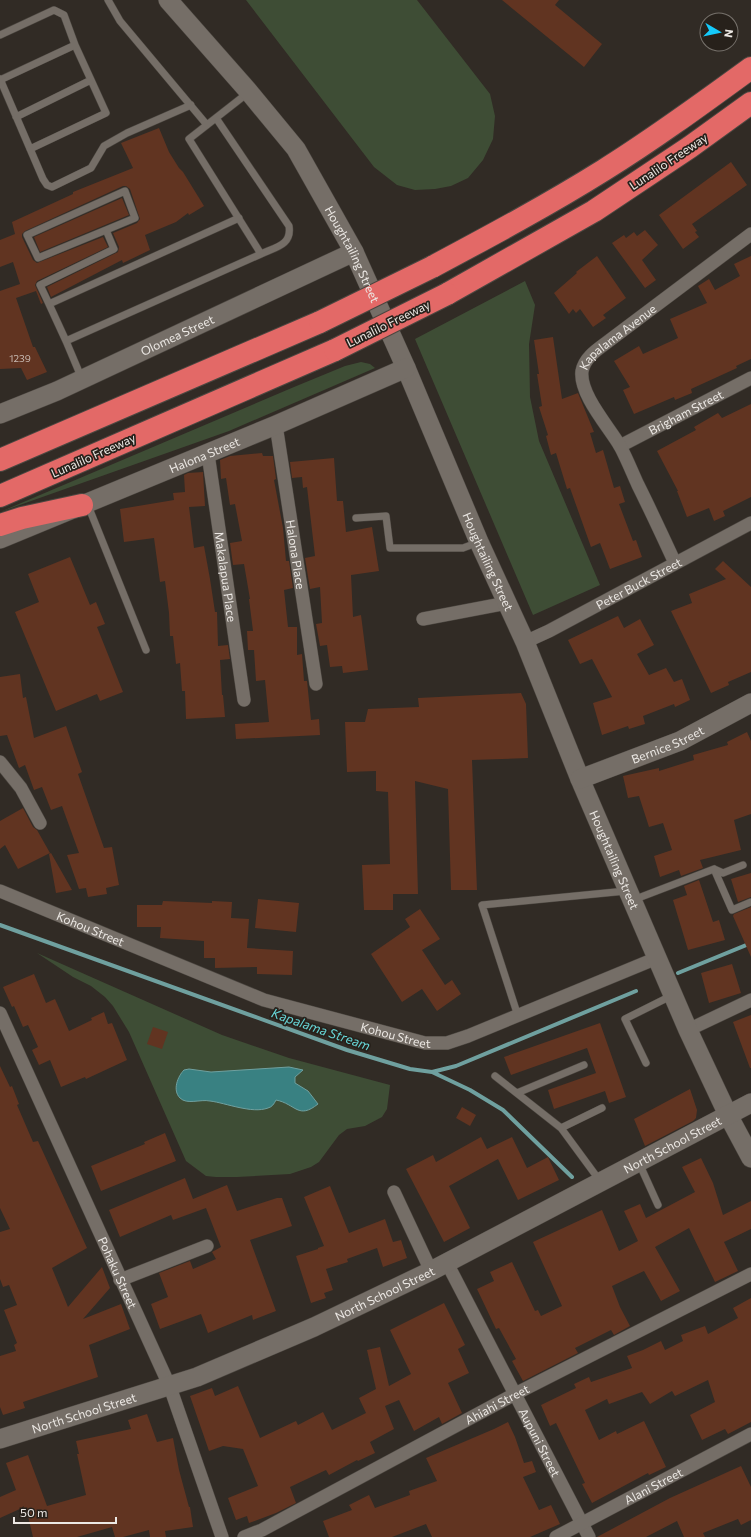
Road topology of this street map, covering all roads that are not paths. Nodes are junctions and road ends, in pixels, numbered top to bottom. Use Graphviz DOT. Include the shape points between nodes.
graph roads {
  1 [pos="108,0"];
  2 [pos="168,0"];
  3 [pos="0,35"];
  4 [pos="75,45"];
  5 [pos="751,53"];
  6 [pos="751,68"];
  7 [pos="0,79"];
  8 [pos="91,80"];
  9 [pos="249,92"];
  10 [pos="751,103"];
  11 [pos="191,105"];
  12 [pos="687,115"];
  13 [pos="16,117"];
  14 [pos="216,118"];
  15 [pos="207,125"];
  16 [pos="30,149"];
  17 [pos="239,218"];
  18 [pos="106,230"];
  19 [pos="751,234"];
  20 [pos="354,252"];
  21 [pos="261,254"];
  22 [pos="49,304"];
  23 [pos="66,341"];
  24 [pos="406,368"];
  25 [pos="751,378"];
  26 [pos="82,379"];
  27 [pos="0,414"];
  28 [pos="276,425"];
  29 [pos="620,446"];
  30 [pos="208,454"];
  31 [pos="0,460"];
  32 [pos="0,496"];
  33 [pos="85,504"];
  34 [pos="356,518"];
  35 [pos="751,523"];
  36 [pos="0,525"];
  37 [pos="0,539"];
  38 [pos="479,542"];
  39 [pos="675,563"];
  40 [pos="507,603"];
  41 [pos="423,619"];
  42 [pos="525,642"];
  43 [pos="146,650"];
  44 [pos="316,684"];
  45 [pos="244,700"];
  46 [pos="751,703"];
  47 [pos="0,762"];
  48 [pos="580,779"];
  49 [pos="40,824"];
  50 [pos="743,865"];
  51 [pos="714,868"];
  52 [pos="0,891"];
  53 [pos="631,895"];
  54 [pos="751,902"];
  55 [pos="657,958"];
  56 [pos="673,995"];
  57 [pos="751,1000"];
  58 [pos="0,1013"];
  59 [pos="518,1016"];
  60 [pos="688,1030"];
  61 [pos="646,1063"];
  62 [pos="584,1065"];
  63 [pos="495,1076"];
  64 [pos="517,1093"];
  65 [pos="751,1103"];
  66 [pos="602,1108"];
  67 [pos="728,1115"];
  68 [pos="561,1128"];
  69 [pos="751,1158"];
  70 [pos="639,1162"];
  71 [pos="601,1182"];
  72 [pos="394,1192"];
  73 [pos="658,1205"];
  74 [pos="208,1246"];
  75 [pos="439,1267"];
  76 [pos="751,1274"];
  77 [pos="120,1280"];
  78 [pos="170,1387"];
  79 [pos="515,1394"];
  80 [pos="751,1434"];
  81 [pos="0,1439"];
  82 [pos="581,1523"];
  83 [pos="222,1537"];
  84 [pos="244,1537"];
  85 [pos="556,1537"];
  86 [pos="588,1537"];
  1 -- 11 [label="lane" via="120,21"];
  2 -- 9 [label="main road, Houghtailing Street"];
  3 -- 4 [label="lane" via="54,10 64,15"];
  4 -- 7 [label="lane"];
  4 -- 8 [label="lane"];
  5 -- 12 [label="highway"];
  6 -- 12 [label="highway"];
  7 -- 13 [label="lane"];
  8 -- 13 [label="lane"];
  8 -- 16 [label="lane" via="106,113"];
  9 -- 14 [label="lane"];
  9 -- 20 [label="main road, Houghtailing Street" via="296,149"];
  10 -- 32 [label="highway, Lunalilo Freeway, bridge" via="594,211 447,294 335,350"];
  11 -- 15 [label="lane"];
  11 -- 16 [label="lane" via="104,146 91,168 52,187 43,180"];
  12 -- 31 [label="highway, bridge" via="591,178 432,267 320,322"];
  13 -- 16 [label="lane"];
  14 -- 15 [label="lane"];
  14 -- 21 [label="lane" via="289,226 287,242"];
  15 -- 17 [label="lane" via="189,139"];
  17 -- 21 [label="lane"];
  17 -- 22 [label="lane"];
  18 -- 18 [label="lane" via="135,218 125,191 27,236 38,258"];
  18 -- 22 [label="lane" via="114,249 40,284"];
  19 -- 29 [label="street, Kapalama Avenue" via="610,340 586,361 582,371 585,386 595,410"];
  20 -- 24 [label="main road, Houghtailing Street"];
  20 -- 26 [label="main road, Olomea Street"];
  21 -- 23 [label="lane"];
  22 -- 23 [label="lane"];
  23 -- 26 [label="lane"];
  24 -- 28 [label="main road, Halona Street"];
  24 -- 38 [label="main road, Houghtailing Street"];
  25 -- 29 [label="street, Brigham Street"];
  26 -- 27 [label="main road, Olomea Street"];
  28 -- 30 [label="main road, Halona Street"];
  28 -- 44 [label="street, Halona Place"];
  29 -- 39 [label="street, Kapalama Avenue"];
  30 -- 33 [label="main road, Halona Street"];
  30 -- 45 [label="street, Makalapua Place"];
  33 -- 36 [label="highway"];
  33 -- 37 [label="main road, Halona Street"];
  33 -- 43 [label="lane"];
  34 -- 38 [label="lane" via="386,516 390,548 463,548"];
  35 -- 39 [label="street, Peter Buck Street"];
  38 -- 40 [label="main road, Houghtailing Street"];
  39 -- 42 [label="street, Peter Buck Street"];
  40 -- 41 [label="street"];
  40 -- 42 [label="main road, Houghtailing Street"];
  42 -- 48 [label="main road, Houghtailing Street"];
  46 -- 48 [label="main road, Bernice Street" via="680,740"];
  47 -- 49 [label="street" via="22,788"];
  48 -- 53 [label="main road, Houghtailing Street"];
  50 -- 51 [label="lane" via="723,873"];
  51 -- 53 [label="lane"];
  51 -- 54 [label="lane" via="732,910"];
  52 -- 59 [label="street, Kohou Street" via="264,1000 425,1043 447,1043"];
  53 -- 55 [label="main road, Houghtailing Street"];
  53 -- 59 [label="lane" via="482,905"];
  55 -- 56 [label="main road, Houghtailing Street"];
  55 -- 59 [label="street, Kohou Street"];
  56 -- 60 [label="main road, Houghtailing Street"];
  56 -- 61 [label="lane" via="625,1019"];
  57 -- 60 [label="street"];
  58 -- 77 [label="street, Pohaku Street"];
  60 -- 67 [label="main road, Houghtailing Street"];
  62 -- 64 [label="lane"];
  63 -- 64 [label="lane"];
  64 -- 68 [label="lane"];
  65 -- 67 [label="main road, North School Street"];
  66 -- 68 [label="lane"];
  67 -- 69 [label="main road, Houghtailing Street"];
  67 -- 70 [label="main road, North School Street"];
  68 -- 71 [label="lane"];
  70 -- 71 [label="main road, North School Street"];
  70 -- 73 [label="lane"];
  71 -- 75 [label="main road, North School Street"];
  72 -- 75 [label="street, Aupuni Street"];
  74 -- 77 [label="street"];
  75 -- 78 [label="main road, North School Street" via="314,1327"];
  75 -- 79 [label="street, Aupuni Street"];
  76 -- 79 [label="street, Ahiahi Street"];
  77 -- 78 [label="street, Pohaku Street"];
  78 -- 81 [label="main road, North School Street"];
  78 -- 83 [label="street, Pohaku Street"];
  79 -- 82 [label="street, Aupuni Street"];
  79 -- 84 [label="street, Ahiahi Street" via="262,1530"];
  80 -- 82 [label="street, Alani Street"];
  82 -- 85 [label="street, Alani Street"];
  82 -- 86 [label="street, Aupuni Street"];
}
